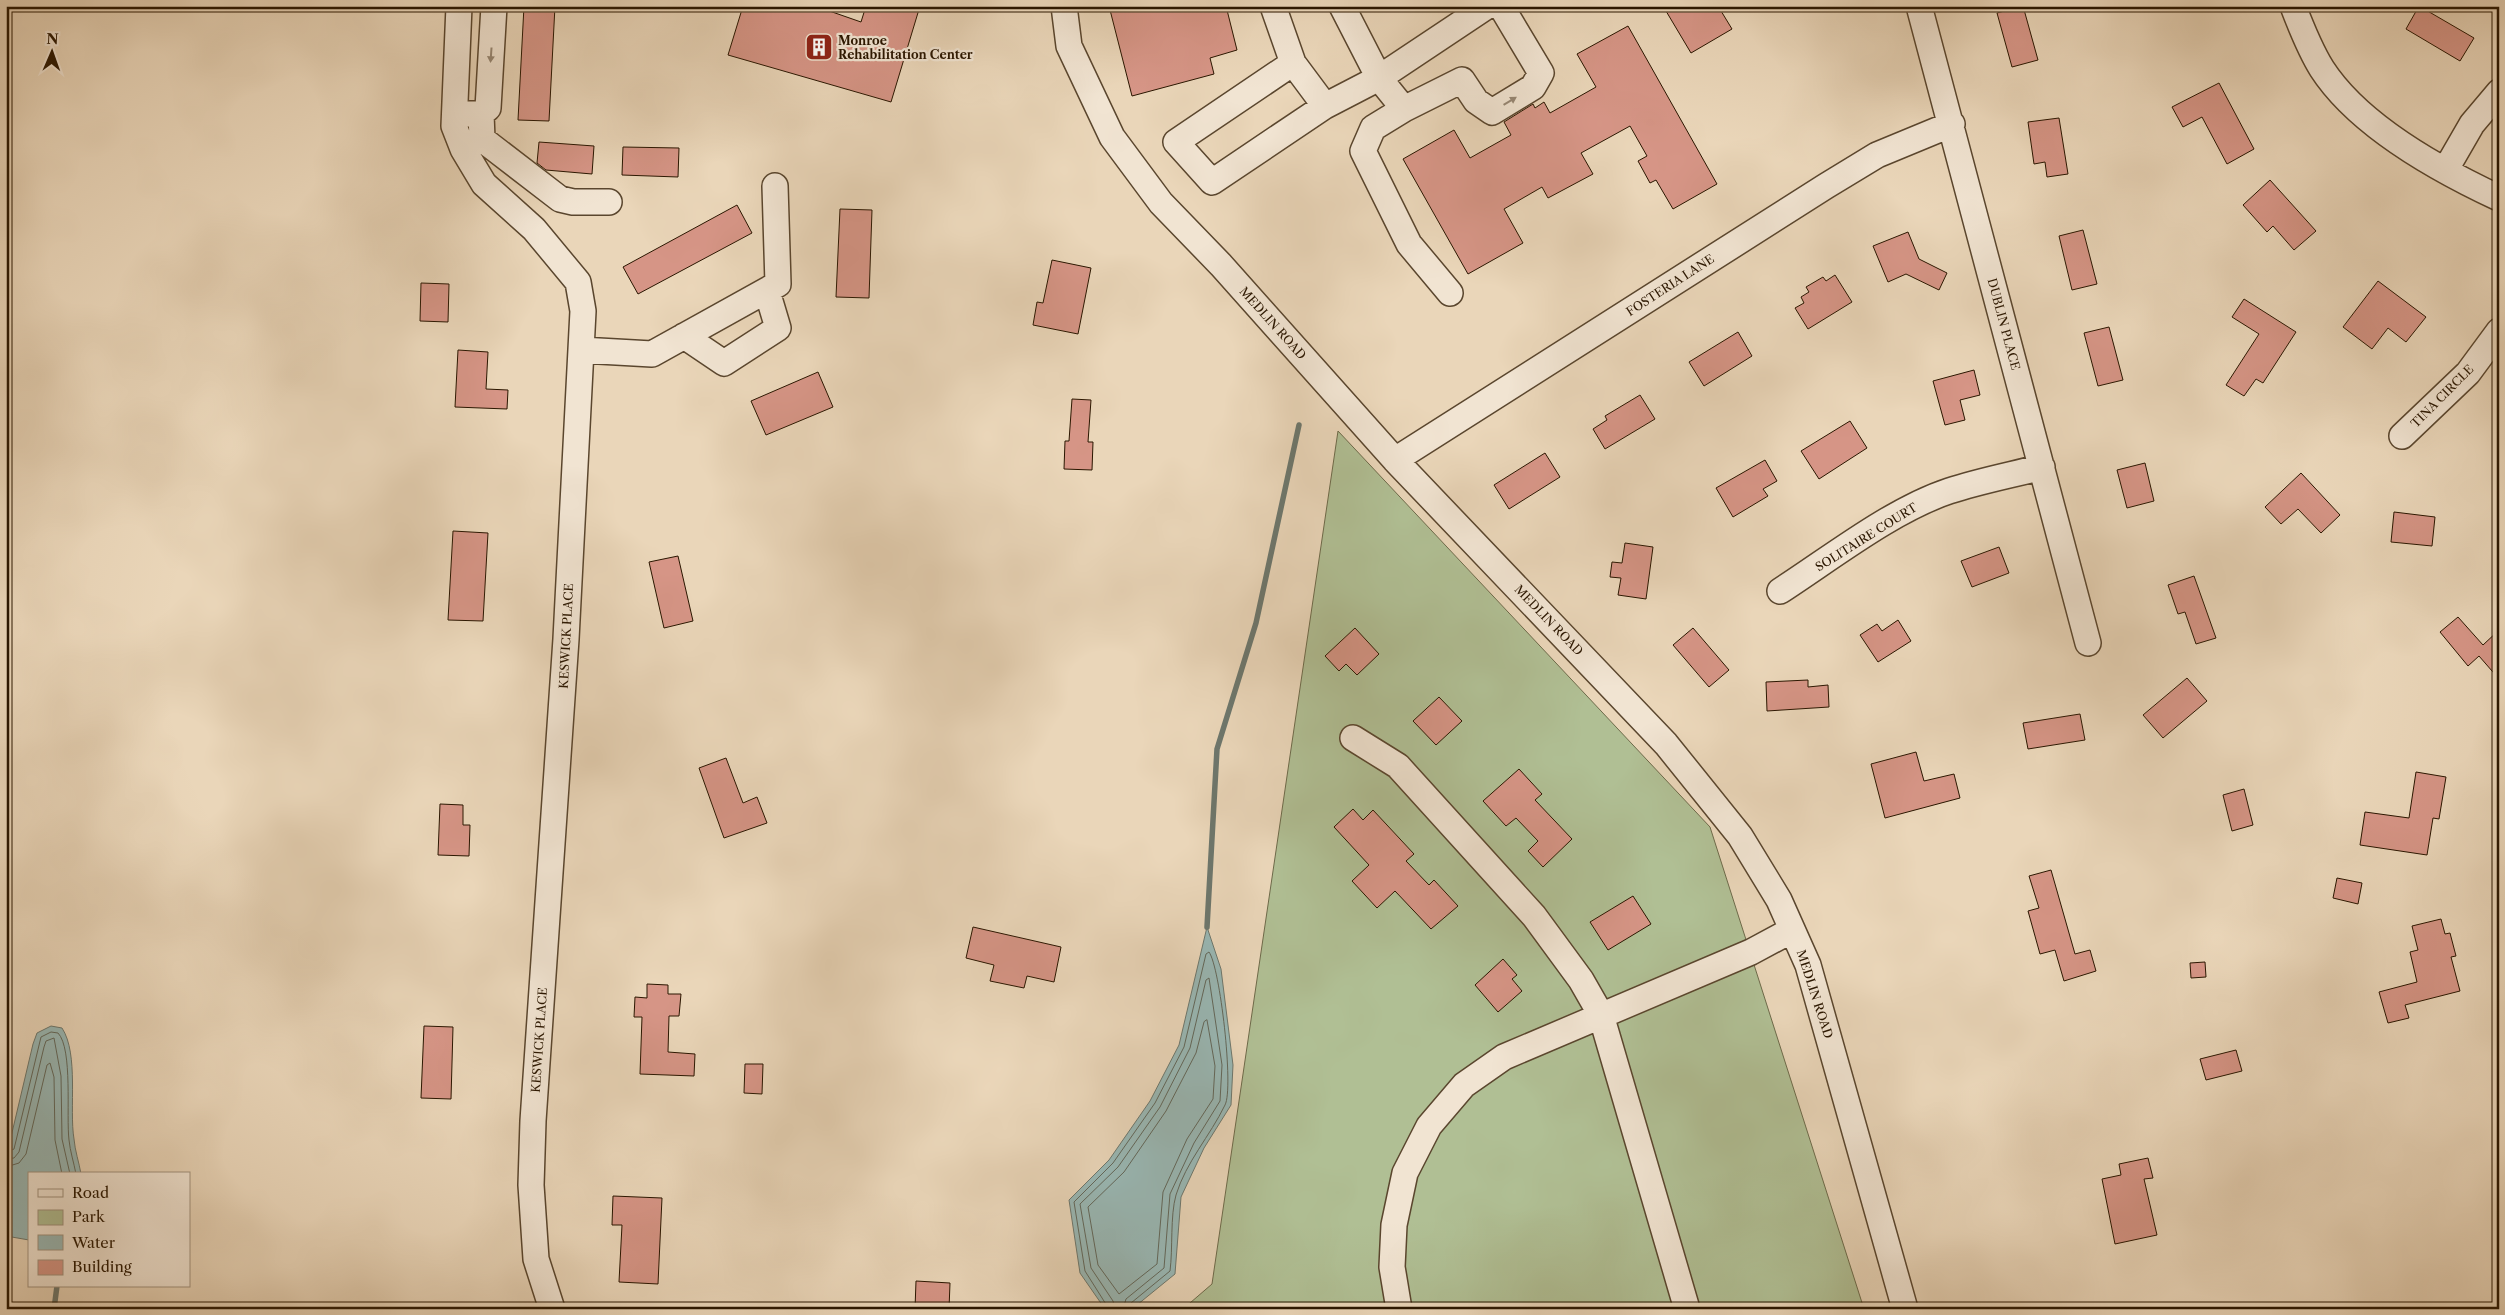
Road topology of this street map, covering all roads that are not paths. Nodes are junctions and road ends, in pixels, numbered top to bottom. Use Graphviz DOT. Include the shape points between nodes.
graph roads {
  1 [pos="1064,6"];
  2 [pos="1273,6"];
  3 [pos="1342,6"];
  4 [pos="1487,6"];
  5 [pos="1501,6"];
  6 [pos="1920,6"];
  7 [pos="2293,6"];
  8 [pos="459,9"];
  9 [pos="494,10"];
  10 [pos="1293,63"];
  11 [pos="1379,78"];
  12 [pos="2499,92"];
  13 [pos="1325,106"];
  14 [pos="1404,109"];
  15 [pos="454,113"];
  16 [pos="481,114"];
  17 [pos="1952,124"];
  18 [pos="2446,169"];
  19 [pos="775,186"];
  20 [pos="2499,198"];
  21 [pos="609,202"];
  22 [pos="767,291"];
  23 [pos="1450,293"];
  24 [pos="2499,331"];
  25 [pos="684,336"];
  26 [pos="581,350"];
  27 [pos="2402,436"];
  28 [pos="1395,460"];
  29 [pos="2042,467"];
  30 [pos="1780,591"];
  31 [pos="2088,643"];
  32 [pos="1353,738"];
  33 [pos="1792,930"];
  34 [pos="1601,1015"];
  35 [pos="552,1309"];
  36 [pos="1399,1309"];
  37 [pos="1687,1309"];
  38 [pos="1905,1309"];
  1 -- 28 [label="street, MEDLIN ROAD" via="1069,46 1112,137 1161,203 1221,265"];
  2 -- 10 [label="street"];
  3 -- 11 [label="street"];
  4 -- 11 [label="street"];
  14 -- 5 [label="street, one-way" via="1462,80 1476,101 1492,112 1533,87 1541,73"];
  6 -- 17 [label="street, DUBLIN PLACE"];
  7 -- 18 [label="street" via="2322,69 2350,102 2405,147"];
  8 -- 9 [label="street"];
  8 -- 15 [label="street, KESWICK PLACE"];
  9 -- 16 [label="street, one-way" via="488,108"];
  10 -- 13 [label="street"];
  10 -- 13 [label="street" via="1176,142 1212,182"];
  11 -- 13 [label="street"];
  11 -- 14 [label="street"];
  12 -- 18 [label="street" via="2472,124"];
  14 -- 23 [label="street" via="1373,128 1363,150 1409,244"];
  15 -- 16 [label="street"];
  15 -- 26 [label="street, KESWICK PLACE" via="454,126 462,149 484,184 534,229 578,282 583,311"];
  16 -- 21 [label="street" via="482,139 560,199"];
  17 -- 28 [label="street, FOSTERIA LANE" via="1877,155"];
  17 -- 29 [label="street, DUBLIN PLACE"];
  18 -- 20 [label="street"];
  19 -- 22 [label="street" via="778,284"];
  22 -- 25 [label="street"];
  22 -- 25 [label="street" via="778,328 724,363"];
  24 -- 27 [label="street, TINA CIRCLE" via="2468,373"];
  25 -- 26 [label="street" via="652,354"];
  26 -- 35 [label="street, KESWICK PLACE" via="531,1185 536,1260"];
  28 -- 33 [label="street, MEDLIN ROAD" via="1666,744 1740,836 1779,900"];
  29 -- 30 [label="street, SOLITAIRE COURT" via="1948,491 1922,503 1894,517"];
  29 -- 31 [label="street, DUBLIN PLACE"];
  32 -- 34 [label="street" via="1398,766 1534,916 1581,980"];
  33 -- 34 [label="street" via="1751,952"];
  33 -- 38 [label="street, MEDLIN ROAD" via="1808,965"];
  34 -- 36 [label="street" via="1504,1057 1464,1085 1430,1126 1405,1173 1394,1225 1392,1267"];
  34 -- 37 [label="street"];
}
